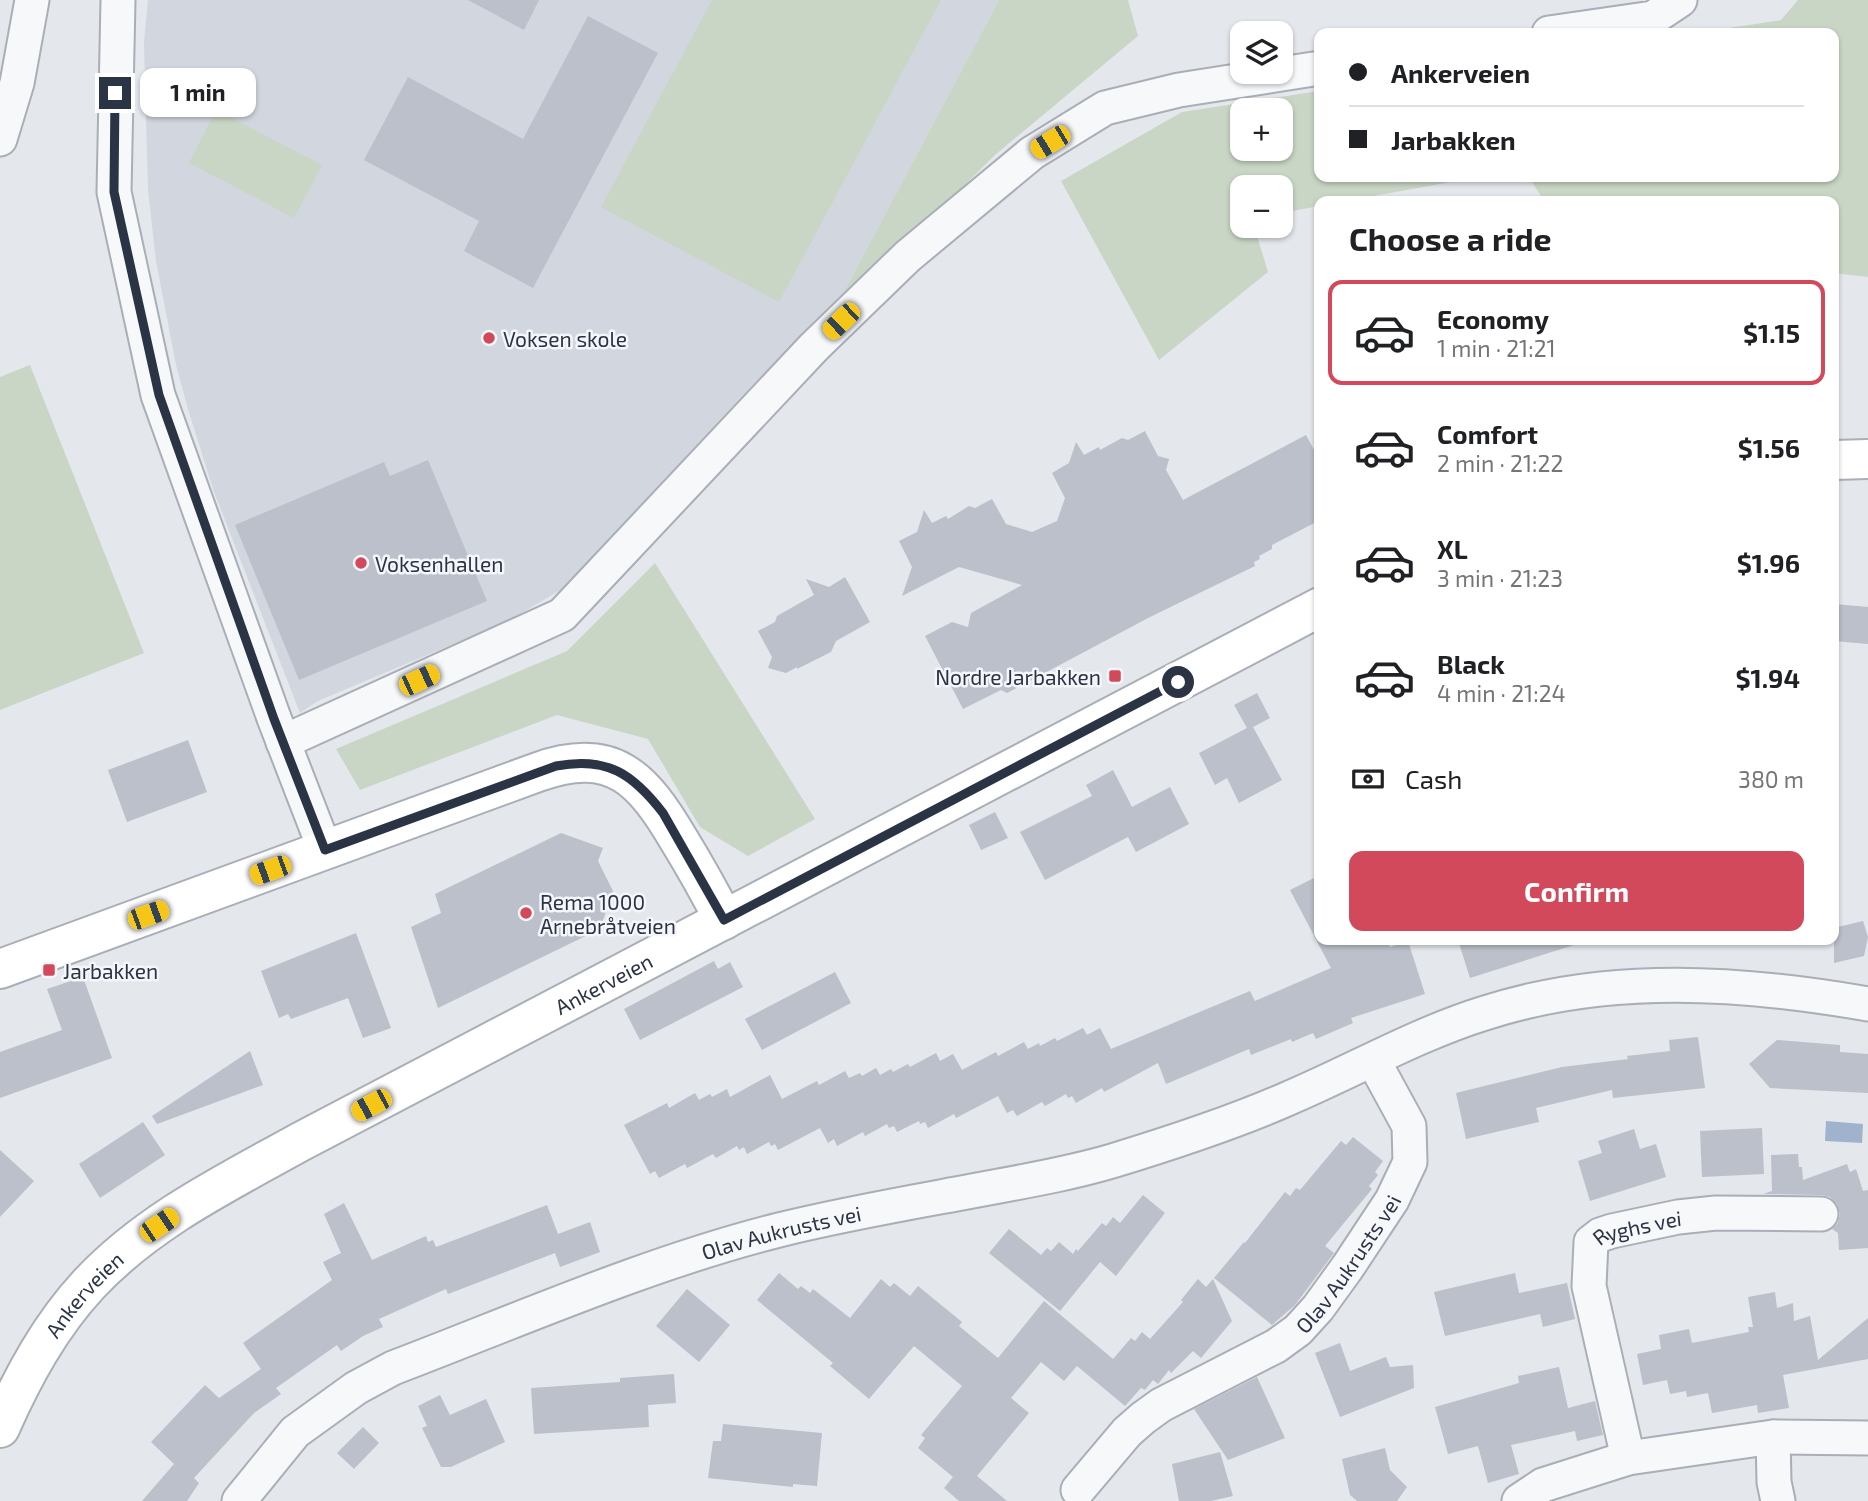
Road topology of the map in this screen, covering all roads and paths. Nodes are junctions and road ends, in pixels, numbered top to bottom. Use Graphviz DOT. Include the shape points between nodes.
graph roads {
  1 [pos="32,0"];
  2 [pos="118,0"];
  3 [pos="1680,0"];
  4 [pos="1584,28"];
  5 [pos="1314,69"];
  6 [pos="0,139"];
  7 [pos="1868,459"];
  8 [pos="1839,460"];
  9 [pos="1314,610"];
  10 [pos="283,742"];
  11 [pos="325,850"];
  12 [pos="724,920"];
  13 [pos="0,969"];
  14 [pos="1868,1004"];
  15 [pos="1373,1060"];
  16 [pos="1822,1214"];
  17 [pos="0,1428"];
  18 [pos="1773,1437"];
  19 [pos="1868,1438"];
  20 [pos="1628,1458"];
  21 [pos="1078,1490"];
  22 [pos="239,1501"];
  23 [pos="1519,1501"];
  24 [pos="1778,1501"];
  1 -- 6 [label="street" via="17,83"];
  2 -- 10 [label="street" via="114,192 159,395"];
  3 -- 4 [label="street" via="1653,18"];
  5 -- 10 [label="street" via="1179,90 1105,108 1032,153 908,256 814,347 562,615"];
  7 -- 8 [label="main road"];
  9 -- 12 [label="main road, Ankerveien"];
  10 -- 11 [label="street"];
  11 -- 12 [label="main road" via="556,766 601,764 628,776 651,797"];
  11 -- 13 [label="main road"];
  12 -- 17 [label="main road, Ankerveien" via="300,1142 159,1225 75,1300 31,1364"];
  14 -- 15 [label="street, Olav Aukrusts vei" via="1813,994 1686,984 1577,992 1484,1013"];
  15 -- 21 [label="street, Olav Aukrusts vei" via="1409,1126 1410,1162 1392,1200 1353,1258 1298,1330 1152,1412 1127,1432"];
  15 -- 22 [label="street, Olav Aukrusts vei" via="1231,1122 1107,1163 829,1218 704,1251 393,1368 356,1388 295,1433"];
  16 -- 20 [label="street, Ryghs vei" via="1678,1217 1612,1231 1591,1242 1589,1286"];
  18 -- 19 [label="street"];
  18 -- 20 [label="street"];
  18 -- 24 [label="street"];
  20 -- 23 [label="street" via="1543,1485"];
}
